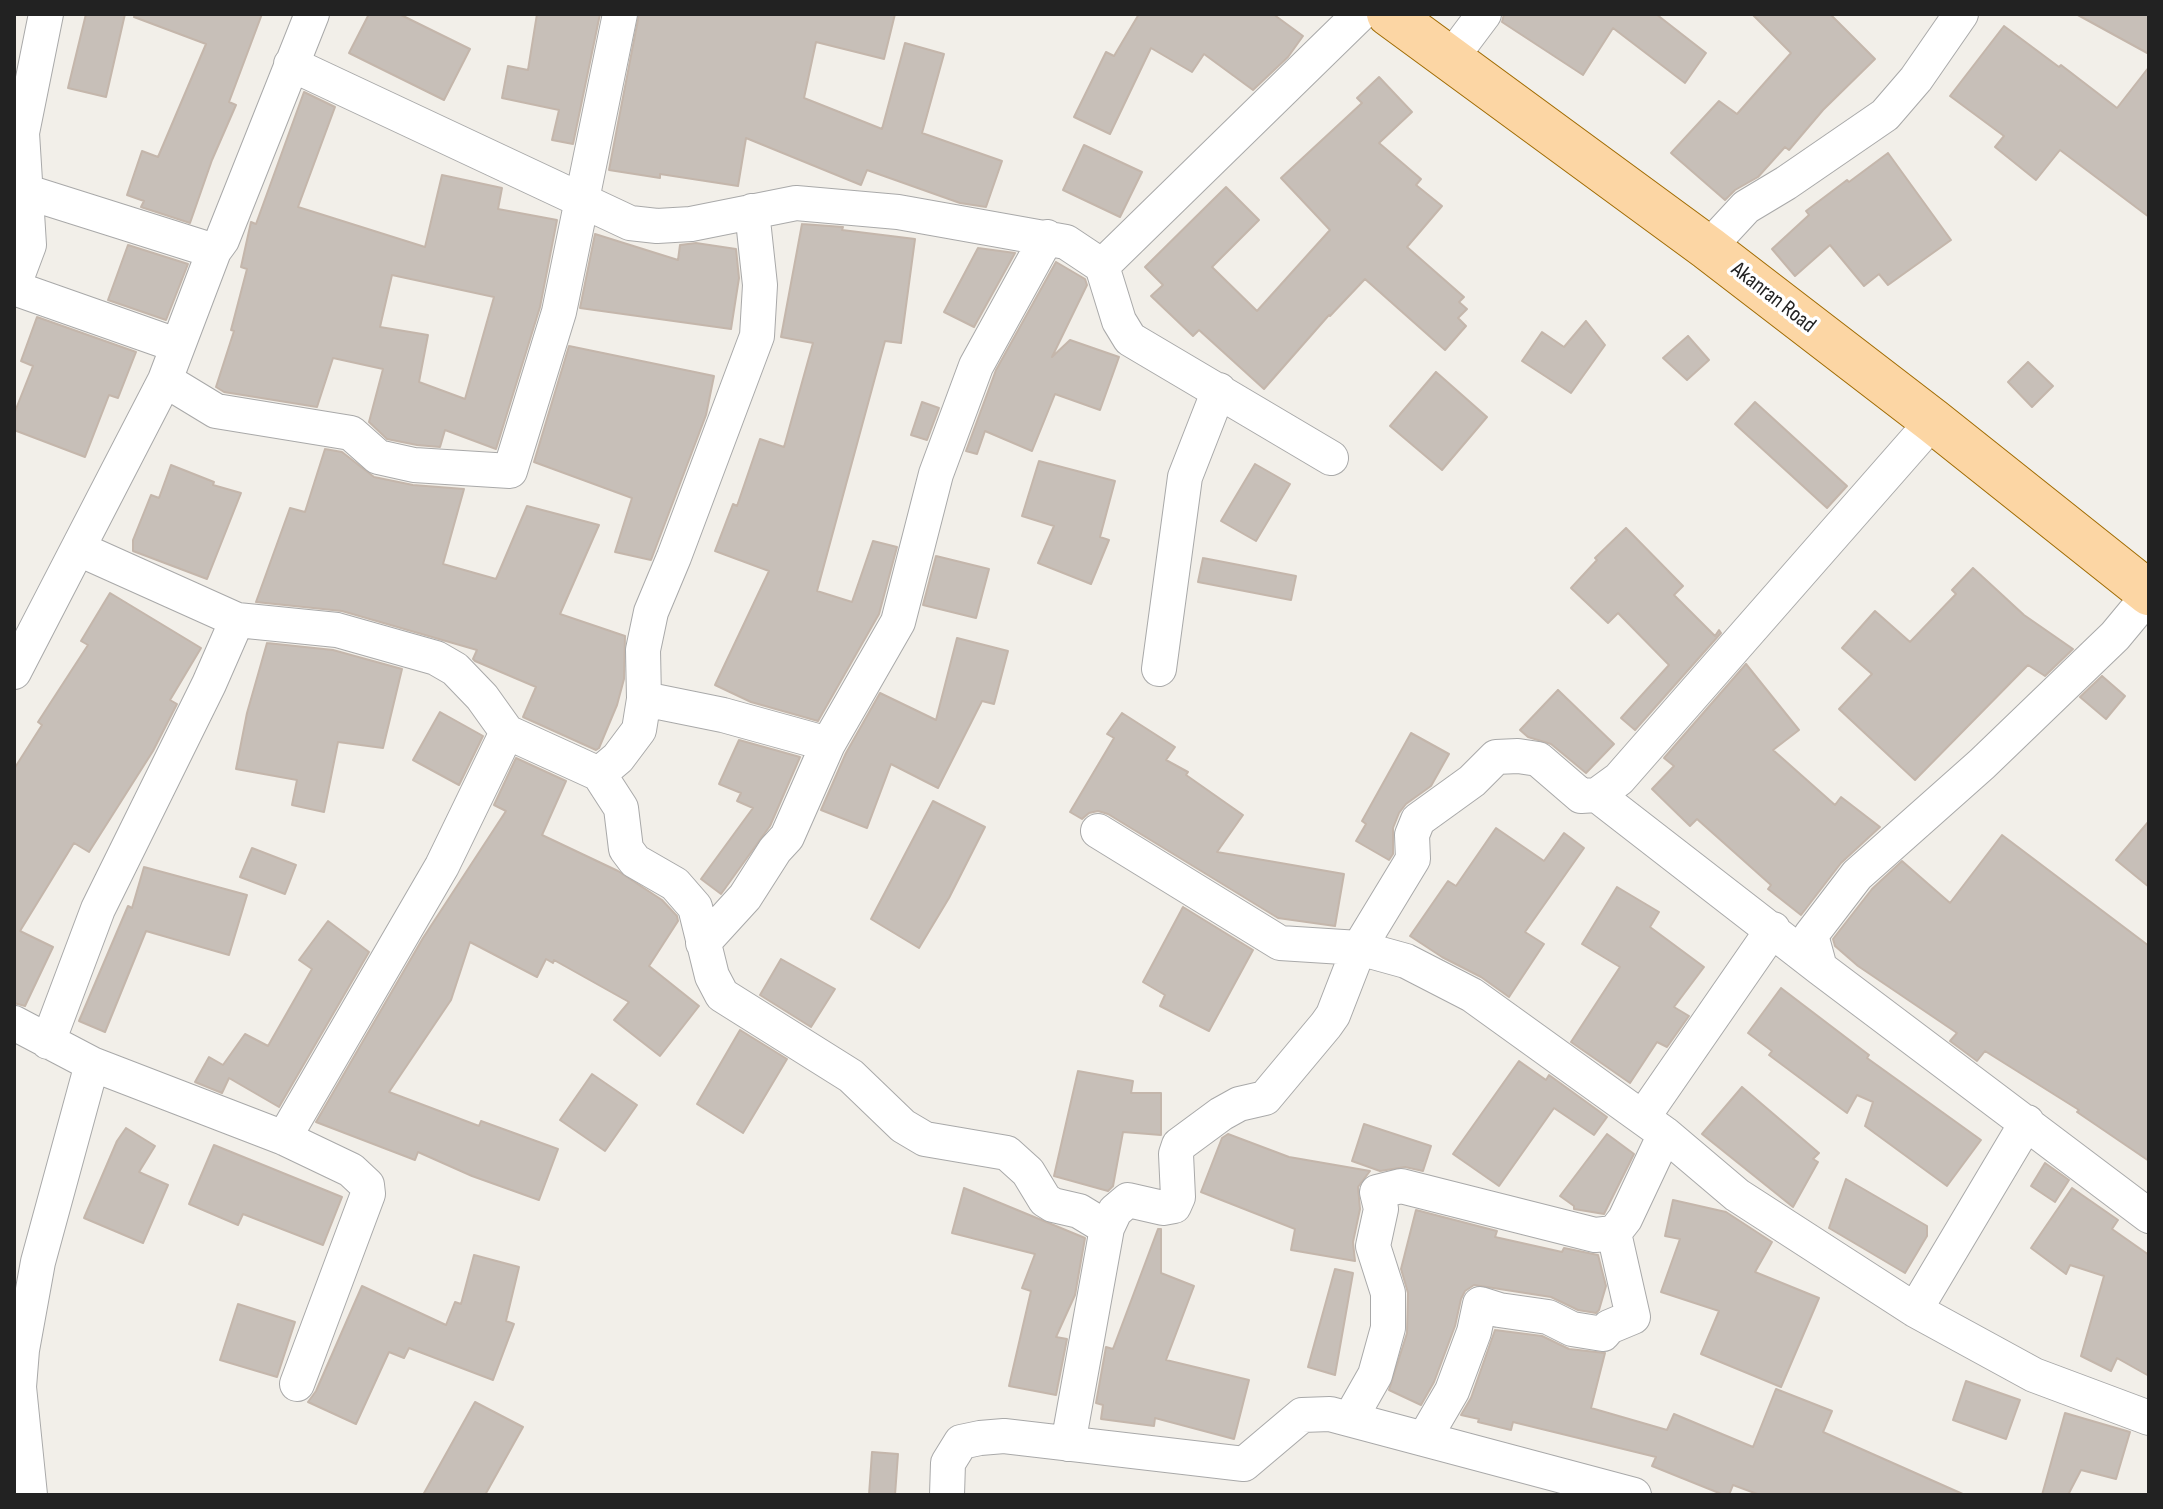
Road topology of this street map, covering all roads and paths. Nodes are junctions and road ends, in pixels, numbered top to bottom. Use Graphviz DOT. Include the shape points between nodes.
graph roads {
  1 [pos="46,14"];
  2 [pos="312,14"];
  3 [pos="620,14"];
  4 [pos="1360,14"];
  5 [pos="1389,14"];
  6 [pos="1484,14"];
  7 [pos="1961,14"];
  8 [pos="1451,58"];
  9 [pos="291,64"];
  10 [pos="24,191"];
  11 [pos="584,201"];
  12 [pos="752,211"];
  13 [pos="1047,237"];
  14 [pos="1708,248"];
  15 [pos="214,251"];
  16 [pos="1102,266"];
  17 [pos="14,286"];
  18 [pos="176,345"];
  19 [pos="165,380"];
  20 [pos="1219,390"];
  21 [pos="1933,421"];
  22 [pos="1331,458"];
  23 [pos="79,549"];
  24 [pos="2149,594"];
  25 [pos="237,620"];
  26 [pos="1159,669"];
  27 [pos="14,672"];
  28 [pos="644,699"];
  29 [pos="507,732"];
  30 [pos="828,744"];
  31 [pos="599,774"];
  32 [pos="1597,795"];
  33 [pos="1098,831"];
  34 [pos="1766,940"];
  35 [pos="703,943"];
  36 [pos="1359,948"];
  37 [pos="1820,968"];
  38 [pos="14,1023"];
  39 [pos="48,1042"];
  40 [pos="92,1064"];
  41 [pos="2027,1122"];
  42 [pos="1654,1126"];
  43 [pos="284,1138"];
  44 [pos="2149,1216"];
  45 [pos="1107,1228"];
  46 [pos="1614,1233"];
  47 [pos="1915,1310"];
  48 [pos="297,1384"];
  49 [pos="2149,1418"];
  50 [pos="1350,1419"];
  51 [pos="1424,1439"];
  52 [pos="1068,1444"];
  53 [pos="30,1495"];
  54 [pos="947,1495"];
  55 [pos="1634,1495"];
  1 -- 10 [label="street" via="22,133"];
  2 -- 9 [label="street"];
  3 -- 11 [label="street"];
  4 -- 16 [label="street"];
  5 -- 8 [label="main road, Akanran Road"];
  6 -- 8 [label="street"];
  7 -- 14 [label="street" via="1885,115 1746,207"];
  8 -- 14 [label="main road, Akanran Road"];
  9 -- 11 [label="street"];
  9 -- 15 [label="street"];
  10 -- 15 [label="street"];
  10 -- 17 [label="street" via="29,245"];
  11 -- 12 [label="street" via="630,223 657,226"];
  11 -- 19 [label="street" via="559,312 510,471 414,465 378,457 351,433 216,411"];
  12 -- 13 [label="street" via="796,203 898,212"];
  12 -- 28 [label="street" via="760,285 757,336 651,612 643,650"];
  13 -- 16 [label="street" via="1066,242"];
  13 -- 30 [label="street" via="976,366 936,474 898,622"];
  14 -- 21 [label="main road, Akanran Road"];
  15 -- 18 [label="street"];
  16 -- 20 [label="street" via="1130,339"];
  17 -- 18 [label="street"];
  18 -- 19 [label="street"];
  19 -- 23 [label="street"];
  20 -- 22 [label="street"];
  20 -- 26 [label="street" via="1185,477"];
  21 -- 24 [label="main road, Akanran Road"];
  21 -- 32 [label="street" via="1619,779"];
  23 -- 25 [label="street"];
  23 -- 27 [label="street"];
  24 -- 37 [label="street" via="2115,636 1982,764 1857,875 1811,935"];
  25 -- 29 [label="street" via="337,630 436,658 482,697"];
  25 -- 39 [label="street" via="98,909"];
  28 -- 30 [label="street"];
  28 -- 31 [label="street" via="639,730"];
  29 -- 31 [label="street"];
  29 -- 43 [label="street" via="442,866"];
  30 -- 35 [label="street" via="787,837 745,897"];
  31 -- 35 [label="street" via="621,808 626,849 635,861 688,896"];
  32 -- 34 [label="street"];
  32 -- 36 [label="street" via="1581,796 1538,759 1496,757 1418,820 1412,835 1413,859"];
  33 -- 36 [label="street" via="1280,943"];
  34 -- 37 [label="street"];
  34 -- 42 [label="street"];
  35 -- 45 [label="street" via="722,995 851,1076 903,1126 925,1139 1007,1153 1028,1172 1045,1200"];
  36 -- 42 [label="street" via="1406,961 1472,995"];
  36 -- 45 [label="street" via="1333,1015 1272,1091 1221,1114 1179,1145 1174,1206 1128,1200"];
  37 -- 41 [label="street"];
  38 -- 39 [label="street"];
  39 -- 40 [label="street"];
  40 -- 43 [label="street"];
  40 -- 53 [label="street" via="38,1262 22,1350 19,1387"];
  41 -- 44 [label="street"];
  41 -- 47 [label="street"];
  42 -- 46 [label="street" via="1625,1219"];
  42 -- 47 [label="street" via="1737,1195"];
  43 -- 48 [label="street" via="351,1170 367,1185 368,1194"];
  45 -- 52 [label="street"];
  46 -- 50 [label="street" via="1595,1235 1401,1186 1377,1192 1381,1209 1373,1246 1388,1293 1388,1328 1375,1375"];
  46 -- 51 [label="street" via="1633,1317 1603,1334 1480,1304 1452,1391"];
  47 -- 49 [label="street" via="2034,1375"];
  50 -- 51 [label="street"];
  50 -- 52 [label="street" via="1302,1415 1244,1464"];
  51 -- 55 [label="street"];
  52 -- 54 [label="street" via="1004,1436 961,1442 948,1463"];
}
